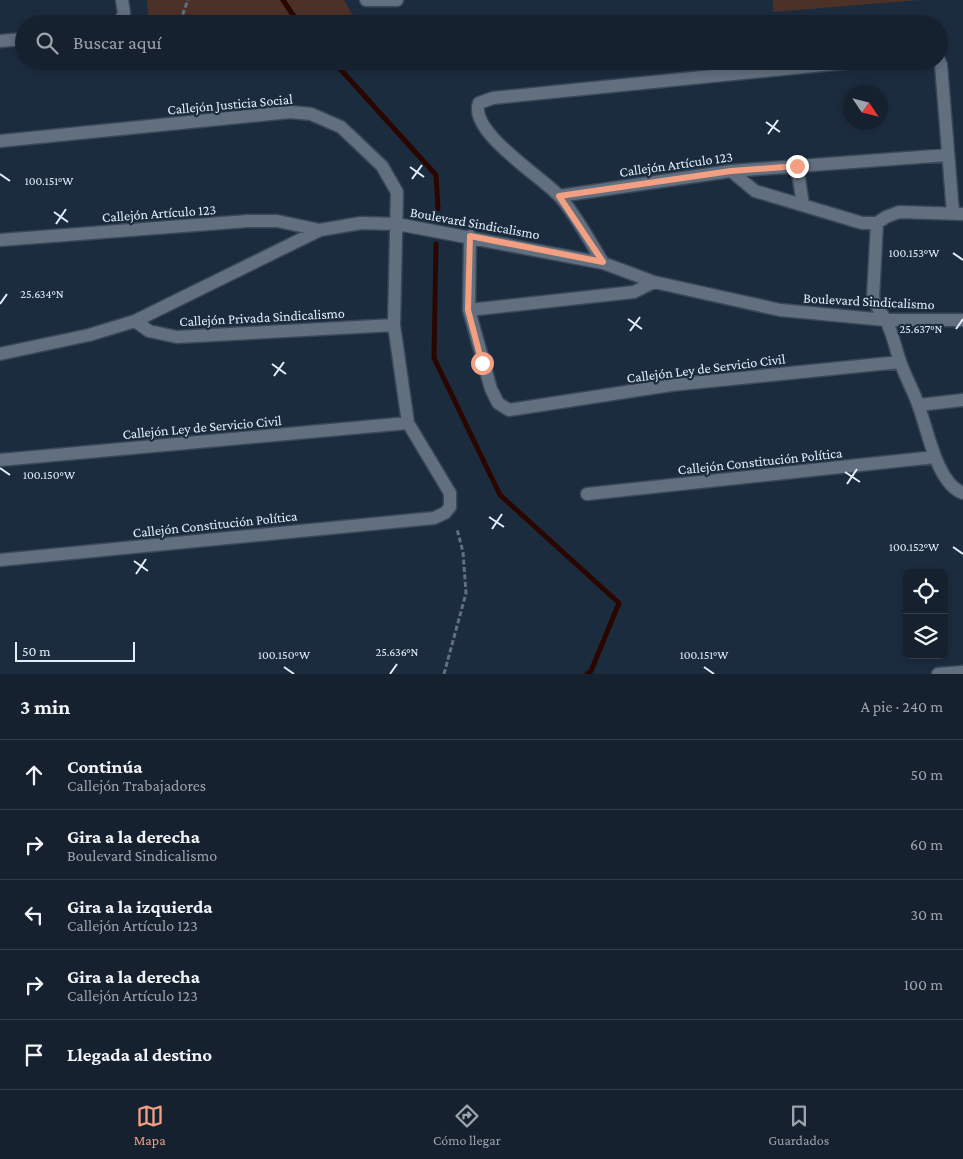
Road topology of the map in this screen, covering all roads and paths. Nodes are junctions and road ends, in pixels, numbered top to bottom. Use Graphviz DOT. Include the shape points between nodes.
graph roads {
  1 [pos="122,0"];
  2 [pos="188,0"];
  3 [pos="366,0"];
  4 [pos="397,0"];
  5 [pos="122,15"];
  6 [pos="182,15"];
  7 [pos="15,40"];
  8 [pos="0,41"];
  9 [pos="773,70"];
  10 [pos="942,70"];
  11 [pos="0,140"];
  12 [pos="948,155"];
  13 [pos="797,166"];
  14 [pos="731,171"];
  15 [pos="559,196"];
  16 [pos="803,205"];
  17 [pos="958,213"];
  18 [pos="877,223"];
  19 [pos="397,224"];
  20 [pos="320,230"];
  21 [pos="470,236"];
  22 [pos="0,240"];
  23 [pos="603,262"];
  24 [pos="654,282"];
  25 [pos="468,310"];
  26 [pos="886,320"];
  27 [pos="963,320"];
  28 [pos="135,321"];
  29 [pos="394,325"];
  30 [pos="0,354"];
  31 [pos="900,362"];
  32 [pos="963,400"];
  33 [pos="919,405"];
  34 [pos="408,423"];
  35 [pos="935,457"];
  36 [pos="0,460"];
  37 [pos="960,492"];
  38 [pos="587,494"];
  39 [pos="457,529"];
  40 [pos="0,560"];
  41 [pos="444,674"];
  1 -- 5 [label="street"];
  2 -- 6 [label="path"];
  3 -- 4 [label="street"];
  7 -- 8 [label="street"];
  9 -- 15 [label="street" via="493,98 479,104 477,110 481,123 518,162"];
  10 -- 12 [label="street"];
  11 -- 19 [label="street, Callejón Justicia Social" via="290,112 310,114 341,127 382,166 397,192"];
  12 -- 13 [label="street, Callejón Artículo 123"];
  12 -- 17 [label="street"];
  13 -- 14 [label="street, Callejón Artículo 123"];
  13 -- 16 [label="street"];
  14 -- 15 [label="street, Callejón Artículo 123"];
  14 -- 16 [label="street" via="755,191"];
  15 -- 23 [label="street"];
  16 -- 18 [label="street" via="862,223"];
  17 -- 18 [label="street" via="899,212"];
  18 -- 26 [label="street" via="874,298 877,310"];
  19 -- 20 [label="street, Boulevard Sindicalismo" via="361,223"];
  19 -- 21 [label="street, Boulevard Sindicalismo"];
  19 -- 29 [label="street, Callejón Justicia Social"];
  20 -- 22 [label="street, Callejón Artículo 123" via="277,221 248,221"];
  20 -- 28 [label="street, Boulevard Sindicalismo"];
  21 -- 23 [label="street, Boulevard Sindicalismo"];
  21 -- 25 [label="street"];
  23 -- 24 [label="street, Boulevard Sindicalismo"];
  24 -- 25 [label="street" via="634,292"];
  24 -- 26 [label="street, Boulevard Sindicalismo" via="780,310"];
  25 -- 31 [label="street, Callejón Ley de Servicio Civil" via="478,352 494,396 503,407 515,410 671,384"];
  26 -- 27 [label="street, Boulevard Sindicalismo"];
  26 -- 31 [label="street"];
  28 -- 29 [label="street, Callejón Privada Sindicalismo" via="150,331 177,337"];
  28 -- 30 [label="street, Boulevard Sindicalismo" via="89,335"];
  29 -- 34 [label="street, Callejón Justicia Social"];
  31 -- 33 [label="street"];
  32 -- 33 [label="street"];
  33 -- 35 [label="street"];
  34 -- 36 [label="street, Callejón Ley de Servicio Civil"];
  34 -- 40 [label="street, Callejón Constitución Política" via="450,493 450,507 434,518"];
  35 -- 37 [label="street" via="943,473"];
  35 -- 38 [label="street, Callejón Constitución Política"];
  39 -- 41 [label="path" via="463,552 466,593"];
}
